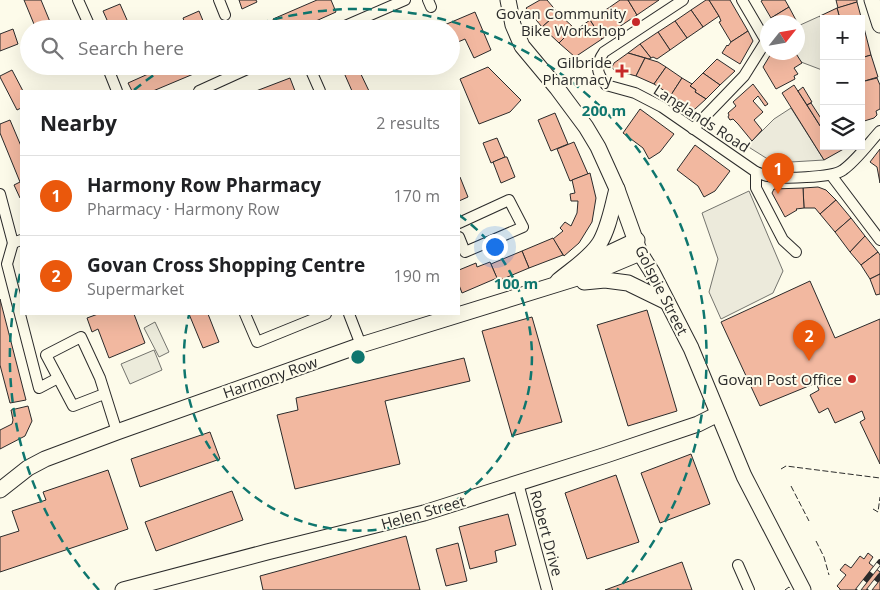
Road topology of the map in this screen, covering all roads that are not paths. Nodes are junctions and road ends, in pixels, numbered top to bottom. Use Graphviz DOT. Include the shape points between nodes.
graph roads {
  1 [pos="78,0"];
  2 [pos="219,0"];
  3 [pos="405,0"];
  4 [pos="508,0"];
  5 [pos="683,0"];
  6 [pos="742,0"];
  7 [pos="872,0"];
  8 [pos="225,15"];
  9 [pos="87,20"];
  10 [pos="359,20"];
  11 [pos="880,25"];
  12 [pos="111,75"];
  13 [pos="234,75"];
  14 [pos="313,75"];
  15 [pos="117,90"];
  16 [pos="201,90"];
  17 [pos="320,90"];
  18 [pos="693,129"];
  19 [pos="880,131"];
  20 [pos="756,172"];
  21 [pos="831,175"];
  22 [pos="617,189"];
  23 [pos="0,194"];
  24 [pos="460,223"];
  25 [pos="880,240"];
  26 [pos="17,241"];
  27 [pos="638,246"];
  28 [pos="796,252"];
  29 [pos="462,253"];
  30 [pos="551,286"];
  31 [pos="667,302"];
  32 [pos="20,314"];
  33 [pos="20,315"];
  34 [pos="245,315"];
  35 [pos="324,315"];
  36 [pos="349,315"];
  37 [pos="361,345"];
  38 [pos="58,378"];
  39 [pos="104,394"];
  40 [pos="718,414"];
  41 [pos="117,432"];
  42 [pos="518,483"];
  43 [pos="0,490"];
  44 [pos="738,565"];
  45 [pos="123,590"];
  46 [pos="546,590"];
  47 [pos="749,590"];
  48 [pos="803,590"];
  1 -- 9 [label="street"];
  2 -- 8 [label="street"];
  3 -- 10 [label="street"];
  4 -- 22 [label="street, Golspie Street" via="522,46 586,127"];
  5 -- 18 [label="street, Langlands Road" via="604,52 597,68 606,85 662,107"];
  6 -- 18 [label="street" via="766,41 744,76"];
  7 -- 11 [label="street"];
  12 -- 15 [label="street"];
  13 -- 16 [label="street"];
  14 -- 17 [label="street"];
  18 -- 20 [label="street, Langlands Road"];
  19 -- 21 [label="street" via="842,171"];
  20 -- 21 [label="street" via="785,178"];
  20 -- 28 [label="street, Langlands Road" via="756,188 783,240"];
  21 -- 25 [label="street"];
  22 -- 27 [label="street, Golspie Street"];
  22 -- 30 [label="street, Harmony Row" via="606,230 598,245"];
  23 -- 26 [label="street"];
  24 -- 29 [label="street" via="509,200 523,227"];
  26 -- 32 [label="street" via="7,264"];
  27 -- 30 [label="street, Harmony Row" via="590,274"];
  27 -- 31 [label="street, Golspie Street"];
  30 -- 31 [label="street, Harmony Row" via="614,280 628,283"];
  30 -- 37 [label="street, Harmony Row"];
  31 -- 40 [label="street, Golspie Street" via="691,348"];
  33 -- 38 [label="street" via="39,388"];
  34 -- 35 [label="street" via="257,342"];
  36 -- 37 [label="street"];
  37 -- 41 [label="street, Harmony Row"];
  38 -- 39 [label="street" via="73,406"];
  38 -- 39 [label="street" via="46,355 81,337"];
  39 -- 41 [label="street"];
  40 -- 42 [label="street, Helen Street" via="698,424"];
  40 -- 48 [label="street, Golspie Street" via="744,476"];
  41 -- 43 [label="street, Harmony Row" via="45,459"];
  42 -- 45 [label="street, Helen Street" via="424,513"];
  42 -- 46 [label="street, Robert Drive"];
  44 -- 47 [label="street"];
}
